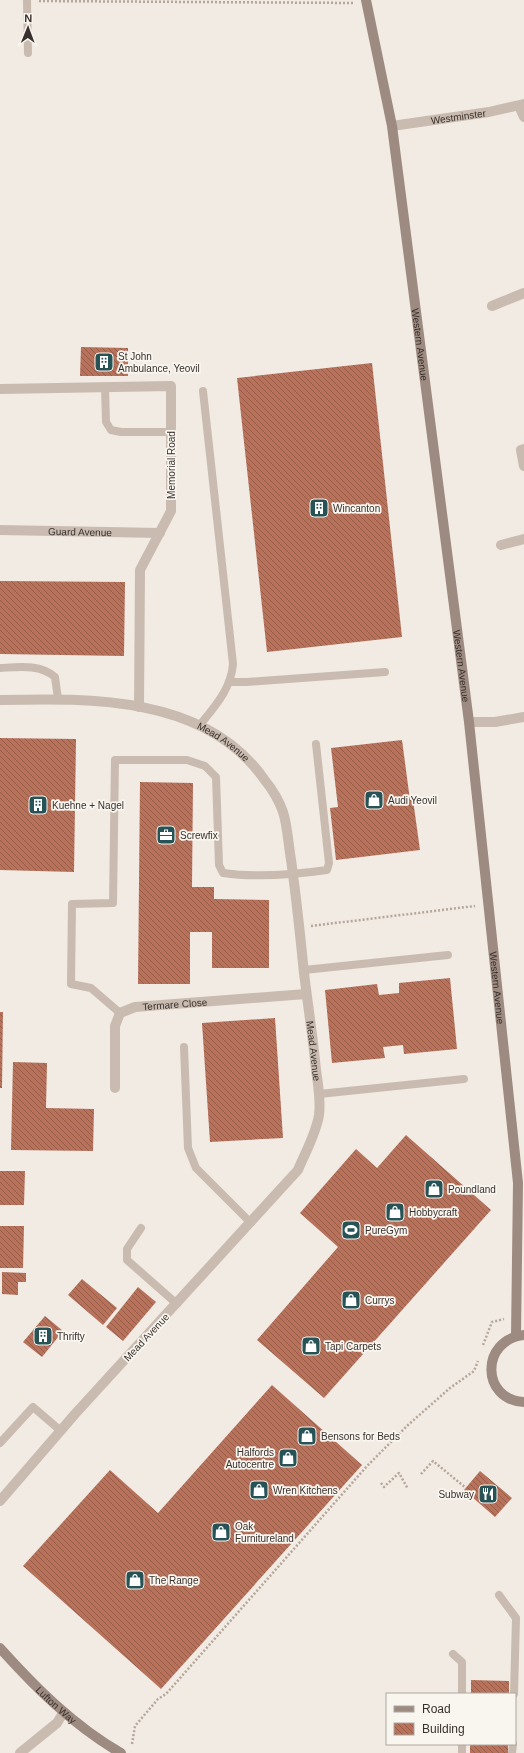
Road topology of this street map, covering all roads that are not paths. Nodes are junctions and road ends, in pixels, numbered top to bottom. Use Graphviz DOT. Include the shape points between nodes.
graph roads {
  1 [pos="27,1"];
  2 [pos="366,2"];
  3 [pos="28,53"];
  4 [pos="521,105"];
  5 [pos="524,117"];
  6 [pos="392,126"];
  7 [pos="524,293"];
  8 [pos="492,306"];
  9 [pos="105,388"];
  10 [pos="0,389"];
  11 [pos="203,391"];
  12 [pos="171,432"];
  13 [pos="524,449"];
  14 [pos="524,466"];
  15 [pos="0,530"];
  16 [pos="160,533"];
  17 [pos="524,539"];
  18 [pos="501,545"];
  19 [pos="0,668"];
  20 [pos="385,672"];
  21 [pos="229,682"];
  22 [pos="58,699"];
  23 [pos="0,700"];
  24 [pos="139,706"];
  25 [pos="524,717"];
  26 [pos="469,722"];
  27 [pos="200,725"];
  28 [pos="316,744"];
  29 [pos="293,875"];
  30 [pos="448,954"];
  31 [pos="304,970"];
  32 [pos="306,994"];
  33 [pos="120,1013"];
  34 [pos="184,1047"];
  35 [pos="464,1079"];
  36 [pos="115,1088"];
  37 [pos="319,1094"];
  38 [pos="251,1222"];
  39 [pos="141,1228"];
  40 [pos="176,1304"];
  41 [pos="520,1336"];
  42 [pos="524,1402"];
  43 [pos="60,1431"];
  44 [pos="0,1443"];
  45 [pos="0,1501"];
  46 [pos="499,1595"];
  47 [pos="0,1648"];
  48 [pos="453,1654"];
  49 [pos="462,1693"];
  50 [pos="514,1693"];
  51 [pos="63,1713"];
  52 [pos="20,1753"];
  53 [pos="120,1753"];
  1 -- 3 [label="lane"];
  2 -- 6 [label="street, Western Avenue"];
  4 -- 5 [label="street"];
  4 -- 6 [label="street, Westminster"];
  6 -- 26 [label="street, Western Avenue"];
  7 -- 8 [label="street"];
  9 -- 10 [label="street, Memorial Road"];
  9 -- 12 [label="lane" via="106,422 111,430"];
  9 -- 12 [label="street, Memorial Road" via="171,386"];
  11 -- 21 [label="lane" via="233,664"];
  12 -- 16 [label="street, Memorial Road" via="171,511"];
  13 -- 14 [label="street" via="521,450"];
  15 -- 16 [label="street, Guard Avenue"];
  16 -- 24 [label="street, Memorial Road" via="140,570"];
  17 -- 18 [label="street"];
  19 -- 22 [label="lane" via="34,667 47,670 55,676"];
  20 -- 21 [label="lane"];
  21 -- 27 [label="lane"];
  22 -- 23 [label="street, Mead Avenue"];
  22 -- 24 [label="street, Mead Avenue"];
  24 -- 27 [label="street, Mead Avenue" via="172,714"];
  25 -- 26 [label="street" via="495,722"];
  26 -- 41 [label="street, Western Avenue" via="518,1182 517,1315"];
  27 -- 29 [label="street, Mead Avenue" via="220,736 255,765 276,795 283,813"];
  28 -- 29 [label="lane" via="329,863 327,870"];
  29 -- 31 [label="street, Mead Avenue"];
  29 -- 33 [label="lane" via="240,876 223,873 219,865 216,777 205,766 187,760 115,760 113,903 72,904 71,984 91,988"];
  30 -- 31 [label="lane"];
  31 -- 32 [label="street, Mead Avenue"];
  32 -- 33 [label="street, Termare Close" via="135,1007"];
  32 -- 37 [label="street, Mead Avenue"];
  33 -- 36 [label="street" via="115,1026"];
  34 -- 38 [label="lane" via="188,1148 196,1168"];
  35 -- 37 [label="lane"];
  37 -- 38 [label="street, Mead Avenue" via="319,1115 298,1170"];
  38 -- 40 [label="street, Mead Avenue"];
  39 -- 40 [label="lane" via="127,1249 127,1260"];
  40 -- 43 [label="street, Mead Avenue"];
  41 -- 42 [label="street" via="507,1340 496,1351 491,1365 495,1384 501,1393 509,1399"];
  43 -- 44 [label="lane" via="33,1407"];
  43 -- 45 [label="street, Mead Avenue"];
  46 -- 50 [label="lane" via="516,1618"];
  47 -- 51 [label="street, Lufton Way"];
  48 -- 49 [label="lane" via="462,1662"];
  51 -- 52 [label="street" via="56,1723"];
  51 -- 53 [label="street, Lufton Way" via="102,1743"];
}
